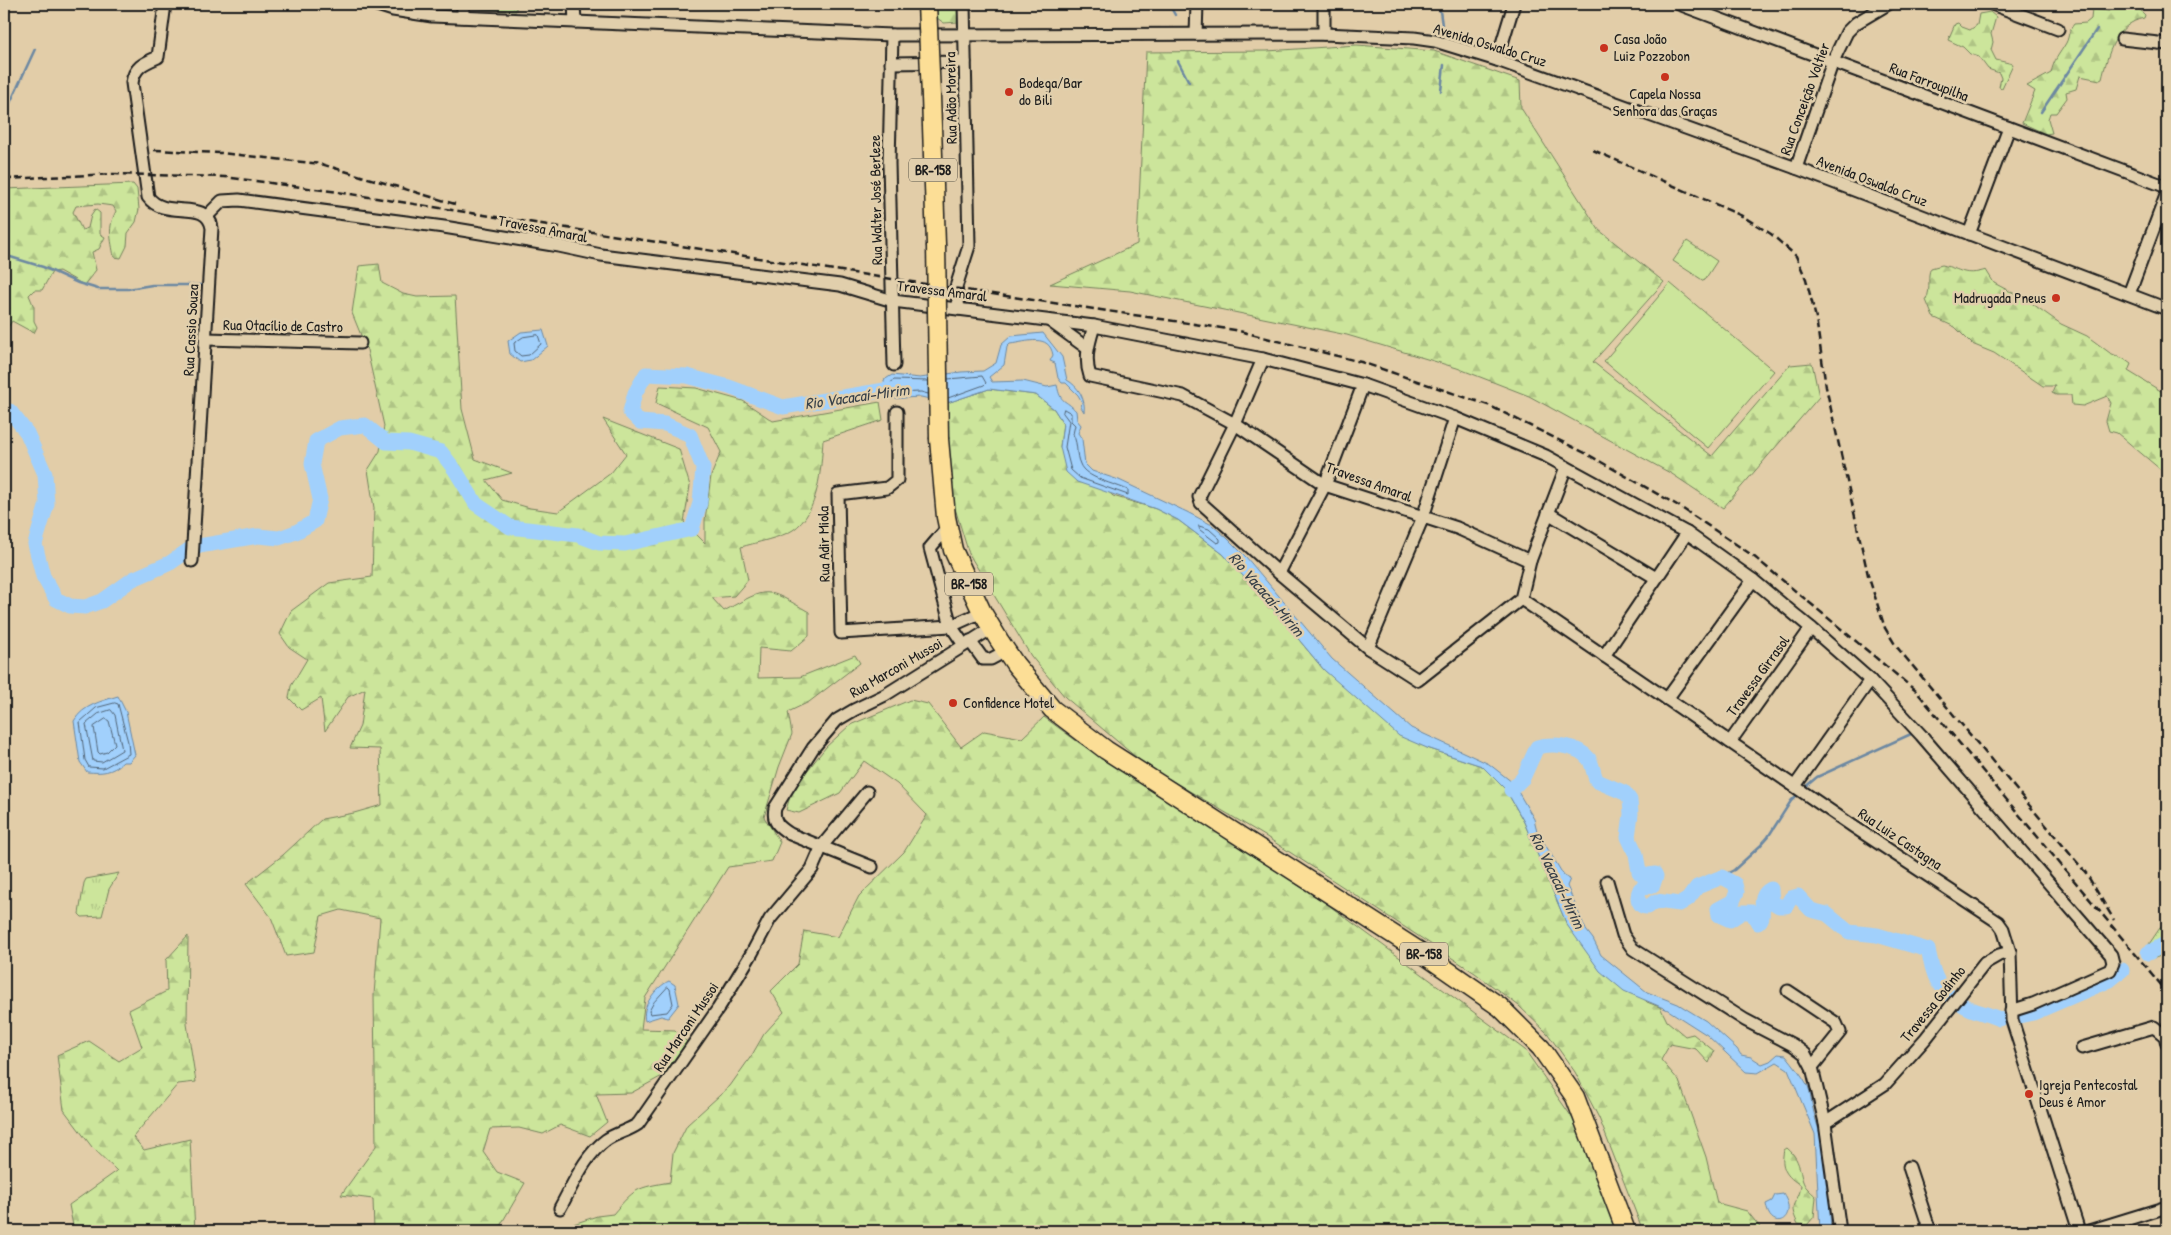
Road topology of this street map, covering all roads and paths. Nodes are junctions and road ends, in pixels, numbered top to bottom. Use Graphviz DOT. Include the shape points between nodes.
graph roads {
  1 [pos="165,4"];
  2 [pos="374,4"];
  3 [pos="463,4"];
  4 [pos="574,4"];
  5 [pos="927,4"];
  6 [pos="964,4"];
  7 [pos="1197,4"];
  8 [pos="1324,4"];
  9 [pos="1514,4"];
  10 [pos="1679,4"];
  11 [pos="1888,4"];
  12 [pos="1992,4"];
  13 [pos="463,17"];
  14 [pos="575,22"];
  15 [pos="2058,28"];
  16 [pos="1196,34"];
  17 [pos="1324,34"];
  18 [pos="892,35"];
  19 [pos="965,35"];
  20 [pos="2122,39"];
  21 [pos="2167,44"];
  22 [pos="1497,60"];
  23 [pos="965,62"];
  24 [pos="1833,62"];
  25 [pos="891,63"];
  26 [pos="2009,128"];
  27 [pos="1796,168"];
  28 [pos="2167,188"];
  29 [pos="2167,193"];
  30 [pos="208,215"];
  31 [pos="1970,234"];
  32 [pos="2129,294"];
  33 [pos="893,300"];
  34 [pos="959,309"];
  35 [pos="2167,309"];
  36 [pos="1049,320"];
  37 [pos="1094,326"];
  38 [pos="206,339"];
  39 [pos="360,343"];
  40 [pos="1087,348"];
  41 [pos="1263,359"];
  42 [pos="894,365"];
  43 [pos="1363,385"];
  44 [pos="897,412"];
  45 [pos="1455,418"];
  46 [pos="1235,424"];
  47 [pos="1566,467"];
  48 [pos="1325,486"];
  49 [pos="1548,513"];
  50 [pos="1423,517"];
  51 [pos="948,528"];
  52 [pos="1687,533"];
  53 [pos="192,561"];
  54 [pos="1530,561"];
  55 [pos="1278,573"];
  56 [pos="1656,578"];
  57 [pos="1753,580"];
  58 [pos="1520,599"];
  59 [pos="982,612"];
  60 [pos="951,626"];
  61 [pos="992,628"];
  62 [pos="1811,628"];
  63 [pos="967,643"];
  64 [pos="1368,648"];
  65 [pos="1006,651"];
  66 [pos="1604,656"];
  67 [pos="1870,680"];
  68 [pos="1667,699"];
  69 [pos="1730,742"];
  70 [pos="1795,786"];
  71 [pos="867,792"];
  72 [pos="822,846"];
  73 [pos="872,867"];
  74 [pos="1607,881"];
  75 [pos="2010,952"];
  76 [pos="1788,991"];
  77 [pos="2011,1011"];
  78 [pos="2167,1044"];
  79 [pos="2082,1048"];
  80 [pos="1812,1067"];
  81 [pos="1825,1123"];
  82 [pos="1909,1167"];
  83 [pos="2167,1207"];
  84 [pos="560,1208"];
  85 [pos="1626,1231"];
  86 [pos="1840,1231"];
  87 [pos="1930,1231"];
  88 [pos="2079,1231"];
  89 [pos="2089,1231"];
  1 -- 30 [label="street" via="158,57 139,66 132,83 148,197 152,203 167,209"];
  2 -- 13 [label="street, Avenida Oswaldo Cruz" via="432,16"];
  3 -- 13 [label="street"];
  4 -- 14 [label="street"];
  5 -- 51 [label="highway, BR-158, bridge" via="939,439"];
  6 -- 19 [label="street, Rua Adão Moreira"];
  7 -- 16 [label="street"];
  8 -- 17 [label="street"];
  9 -- 22 [label="street"];
  10 -- 24 [label="street, Rua Farroupilha"];
  11 -- 24 [label="street, Rua Conceição Voltier" via="1851,26"];
  12 -- 15 [label="street"];
  13 -- 14 [label="street, Avenida Oswaldo Cruz"];
  14 -- 18 [label="street, Avenida Oswaldo Cruz"];
  16 -- 17 [label="street, Avenida Oswaldo Cruz"];
  16 -- 19 [label="street, Avenida Oswaldo Cruz"];
  17 -- 22 [label="street, Avenida Oswaldo Cruz" via="1435,41"];
  18 -- 19 [label="street, Avenida Oswaldo Cruz"];
  18 -- 25 [label="street, Rua Walter José Berleze"];
  19 -- 23 [label="street, Rua Adão Moreira"];
  20 -- 21 [label="street"];
  22 -- 27 [label="street, Avenida Oswaldo Cruz"];
  23 -- 25 [label="street"];
  23 -- 34 [label="street, Rua Adão Moreira" via="969,246 956,287"];
  24 -- 26 [label="street, Rua Farroupilha"];
  24 -- 27 [label="street, Rua Conceição Voltier"];
  25 -- 33 [label="street, Rua Walter José Berleze" via="889,163"];
  26 -- 28 [label="street, Rua Farroupilha"];
  26 -- 31 [label="street"];
  27 -- 31 [label="street, Avenida Oswaldo Cruz"];
  29 -- 32 [label="street"];
  30 -- 33 [label="street, Travessa Amaral" via="222,201 229,199 444,226 600,256 840,285"];
  30 -- 38 [label="street, Rua Cassio Souza" via="212,228"];
  31 -- 32 [label="street, Avenida Oswaldo Cruz"];
  32 -- 35 [label="street, Avenida Oswaldo Cruz"];
  33 -- 34 [label="street, Travessa Amaral"];
  33 -- 42 [label="street, Rua Walter José Berleze"];
  34 -- 36 [label="street, Travessa Amaral"];
  36 -- 37 [label="street, Travessa Amaral"];
  36 -- 40 [label="street"];
  37 -- 40 [label="street, Travessa Amaral"];
  37 -- 41 [label="street"];
  38 -- 39 [label="street, Rua Otacílio de Castro"];
  38 -- 53 [label="street, Rua Cassio Souza"];
  40 -- 46 [label="street, Travessa Amaral" via="1086,365 1090,376 1183,396"];
  41 -- 43 [label="street"];
  41 -- 46 [label="street"];
  43 -- 45 [label="street"];
  43 -- 48 [label="street"];
  44 -- 60 [label="street, Rua Adir Miola" via="897,480 887,488 838,494 840,633"];
  45 -- 47 [label="street"];
  45 -- 50 [label="street"];
  46 -- 48 [label="street, Travessa Amaral"];
  46 -- 55 [label="street" via="1199,497 1205,509"];
  47 -- 49 [label="street"];
  47 -- 52 [label="street"];
  48 -- 50 [label="street, Travessa Amaral"];
  48 -- 55 [label="street"];
  49 -- 54 [label="street"];
  49 -- 56 [label="street"];
  50 -- 54 [label="street, Travessa Amaral" via="1457,528"];
  50 -- 64 [label="street"];
  51 -- 59 [label="highway, BR-158" via="953,550"];
  51 -- 60 [label="street" via="930,548"];
  52 -- 56 [label="street"];
  52 -- 57 [label="street"];
  54 -- 58 [label="street"];
  55 -- 64 [label="street"];
  56 -- 66 [label="street"];
  57 -- 62 [label="street"];
  57 -- 68 [label="street"];
  58 -- 64 [label="street" via="1418,680"];
  58 -- 66 [label="street, Rua Luiz Castagna"];
  59 -- 60 [label="street"];
  59 -- 61 [label="highway, BR-158"];
  60 -- 63 [label="street"];
  61 -- 63 [label="street, Rua Marconi Mussoi"];
  61 -- 65 [label="highway, BR-158"];
  62 -- 67 [label="street"];
  62 -- 69 [label="street, Travessa Girrasol"];
  63 -- 65 [label="street" via="983,659"];
  63 -- 72 [label="street, Rua Marconi Mussoi" via="885,695 837,720 813,748 774,815 778,826 790,834"];
  65 -- 85 [label="highway, BR-158" via="1052,709 1106,750 1425,955 1500,1007 1541,1048 1575,1097"];
  66 -- 68 [label="street, Rua Luiz Castagna"];
  67 -- 70 [label="street"];
  67 -- 77 [label="street" via="1960,777 2113,959 2110,970"];
  68 -- 69 [label="street, Rua Luiz Castagna"];
  69 -- 70 [label="street, Rua Luiz Castagna"];
  70 -- 75 [label="street, Rua Luiz Castagna" via="1998,922"];
  71 -- 72 [label="street, Rua Marconi Mussoi"];
  72 -- 73 [label="street, Rua Marconi Mussoi"];
  72 -- 84 [label="street, Rua Marconi Mussoi" via="812,869 770,919 718,1009 638,1124 609,1138 592,1152"];
  74 -- 80 [label="street" via="1623,935 1633,949 1745,1020 1793,1045 1805,1054"];
  75 -- 77 [label="street, Rua Luiz Castagna"];
  75 -- 81 [label="street, Travessa Godinho" via="1985,963 1885,1084"];
  76 -- 80 [label="street" via="1839,1028 1840,1032"];
  77 -- 88 [label="street, Rua Luiz Castagna"];
  78 -- 79 [label="street" via="2159,1029 2148,1028"];
  80 -- 81 [label="street"];
  81 -- 86 [label="street"];
  82 -- 87 [label="street"];
  83 -- 89 [label="street"];
}
